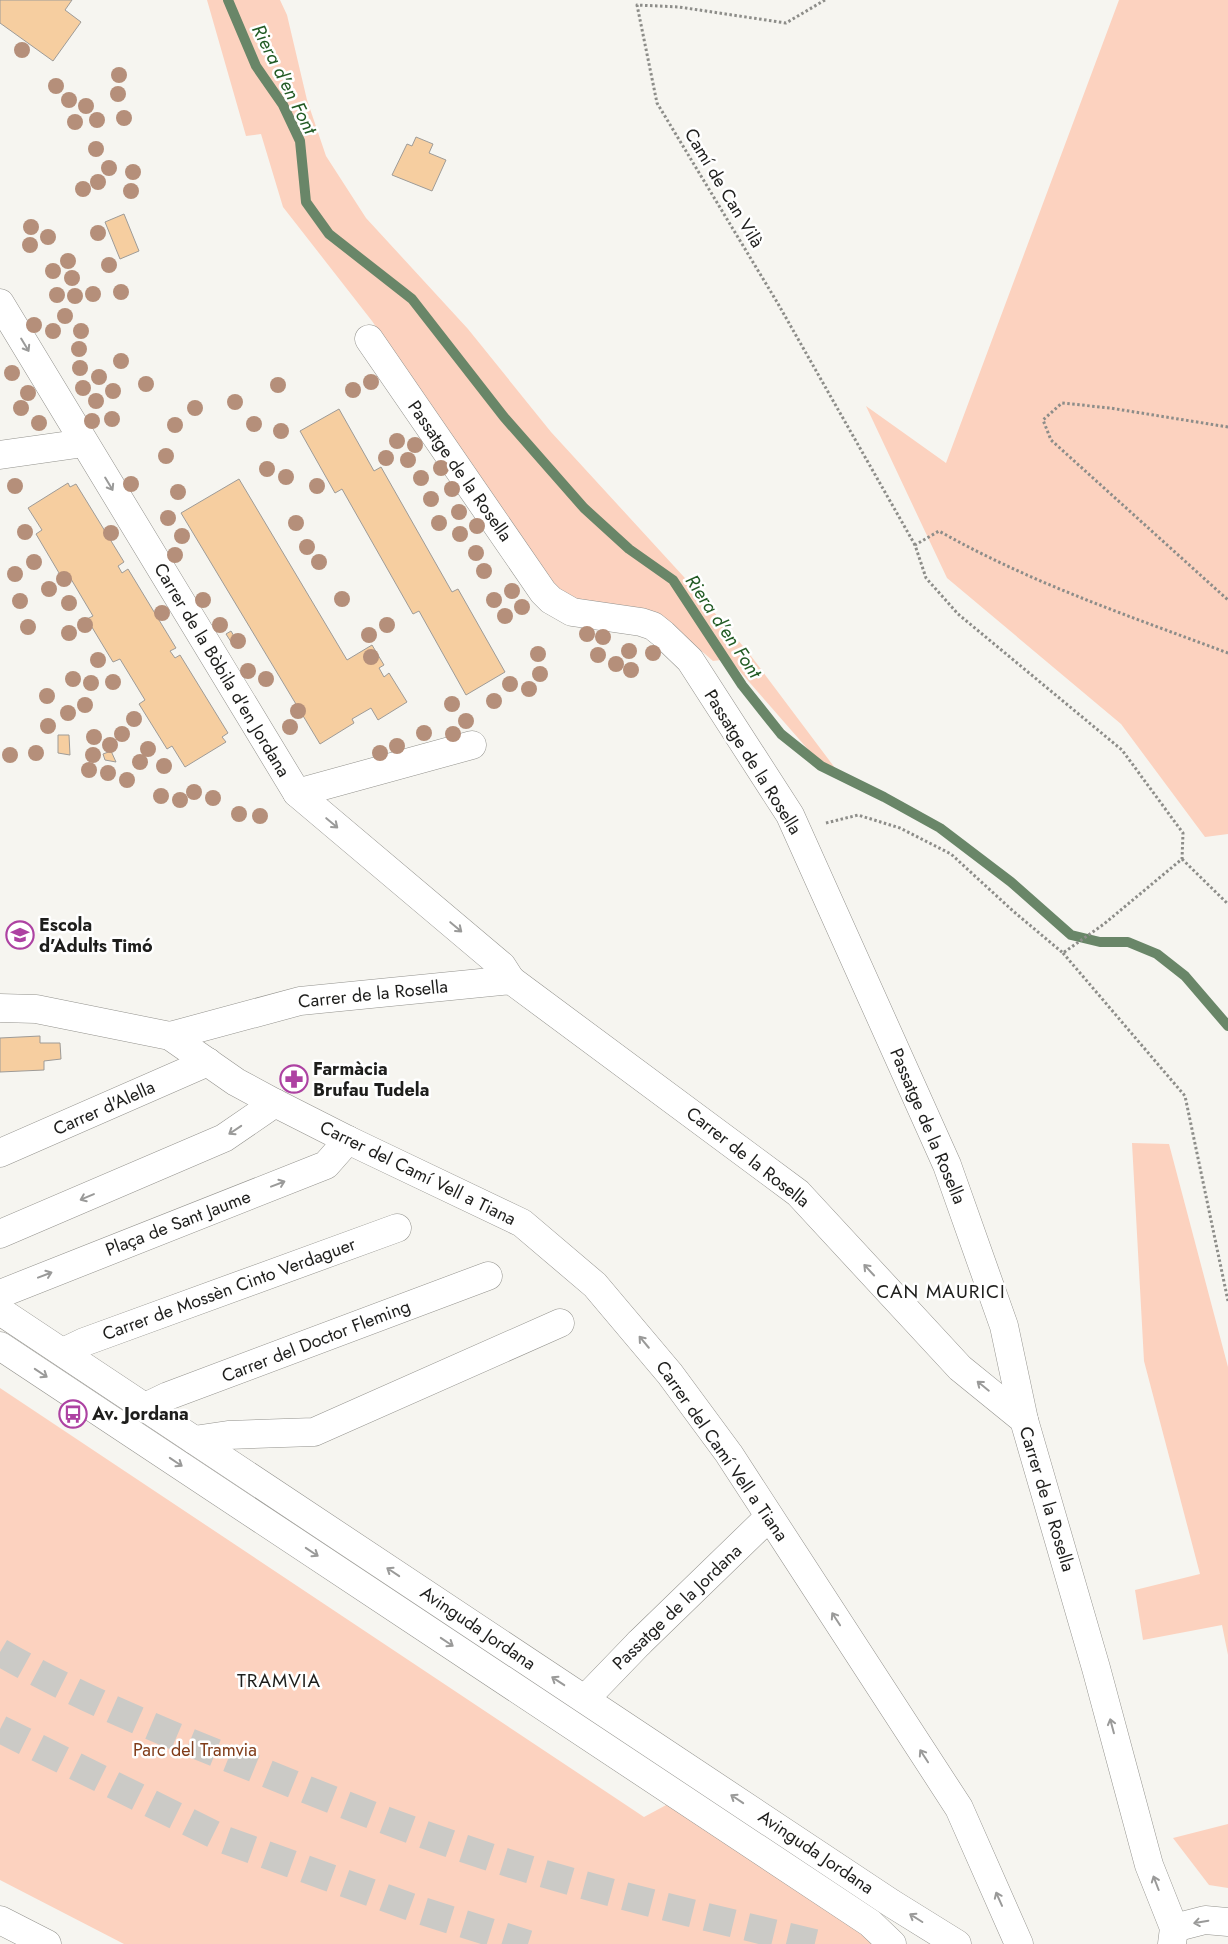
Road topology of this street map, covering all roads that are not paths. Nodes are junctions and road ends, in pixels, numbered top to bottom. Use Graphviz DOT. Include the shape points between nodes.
graph roads {
  1 [pos="0,303"];
  2 [pos="369,339"];
  3 [pos="84,443"];
  4 [pos="0,455"];
  5 [pos="472,746"];
  6 [pos="297,793"];
  7 [pos="511,980"];
  8 [pos="0,1008"];
  9 [pos="170,1036"];
  10 [pos="208,1062"];
  11 [pos="275,1103"];
  12 [pos="348,1140"];
  13 [pos="0,1153"];
  14 [pos="397,1228"];
  15 [pos="0,1234"];
  16 [pos="488,1276"];
  17 [pos="0,1294"];
  18 [pos="0,1311"];
  19 [pos="560,1323"];
  20 [pos="0,1346"];
  21 [pos="63,1352"];
  22 [pos="145,1407"];
  23 [pos="1024,1420"];
  24 [pos="194,1440"];
  25 [pos="770,1517"];
  26 [pos="585,1698"];
  27 [pos="0,1920"];
  28 [pos="1228,1922"];
  29 [pos="1173,1936"];
  30 [pos="47,1944"];
  31 [pos="892,1944"];
  32 [pos="957,1944"];
  33 [pos="1019,1944"];
  34 [pos="1151,1944"];
  1 -- 3 [label="main road, Carrer de la Bòbila d'en Jordana, one-way"];
  2 -- 23 [label="main road, Passatge de la Rosella" via="543,592 572,612 641,622 664,634 690,660 790,815 947,1165 1004,1326"];
  3 -- 4 [label="main road"];
  3 -- 6 [label="main road, Carrer de la Bòbila d'en Jordana, one-way"];
  5 -- 6 [label="main road"];
  6 -- 7 [label="main road, Carrer de la Bòbila d'en Jordana, one-way" via="502,966"];
  7 -- 9 [label="main road, Carrer de la Rosella" via="300,1001"];
  23 -- 7 [label="main road, Carrer de la Rosella, one-way" via="960,1368 798,1193"];
  8 -- 9 [label="main road, Carrer del Camí Vell a Tiana" via="36,1009"];
  9 -- 10 [label="main road, Carrer del Camí Vell a Tiana"];
  10 -- 11 [label="main road, Carrer del Camí Vell a Tiana"];
  10 -- 13 [label="main road, Carrer d'Alella"];
  11 -- 12 [label="main road, Carrer del Camí Vell a Tiana"];
  11 -- 15 [label="main road, one-way" via="224,1138"];
  17 -- 12 [label="main road, Plaça de Sant Jaume, one-way" via="326,1165"];
  25 -- 12 [label="main road, Carrer del Camí Vell a Tiana, one-way" via="729,1454 670,1374 595,1285 522,1223"];
  14 -- 21 [label="main road, Carrer de Mossèn Cinto Verdaguer"];
  16 -- 22 [label="main road, Carrer del Doctor Fleming"];
  18 -- 21 [label="main road, Avinguda Jordana"];
  19 -- 24 [label="main road" via="314,1432 228,1435"];
  20 -- 31 [label="main road, Avinguda Jordana, one-way" via="870,1923"];
  21 -- 22 [label="main road, Avinguda Jordana"];
  22 -- 24 [label="main road, Avinguda Jordana"];
  29 -- 23 [label="main road, Carrer de la Rosella, one-way" via="1149,1865 1094,1658"];
  26 -- 24 [label="main road, Avinguda Jordana, one-way"];
  25 -- 26 [label="main road, Passatge de la Jordana"];
  33 -- 25 [label="main road, Carrer del Camí Vell a Tiana, one-way" via="958,1808"];
  32 -- 26 [label="main road, Avinguda Jordana, one-way"];
  27 -- 30 [label="main road"];
  28 -- 29 [label="main road, one-way" via="1205,1920"];
  29 -- 34 [label="main road"];
}
